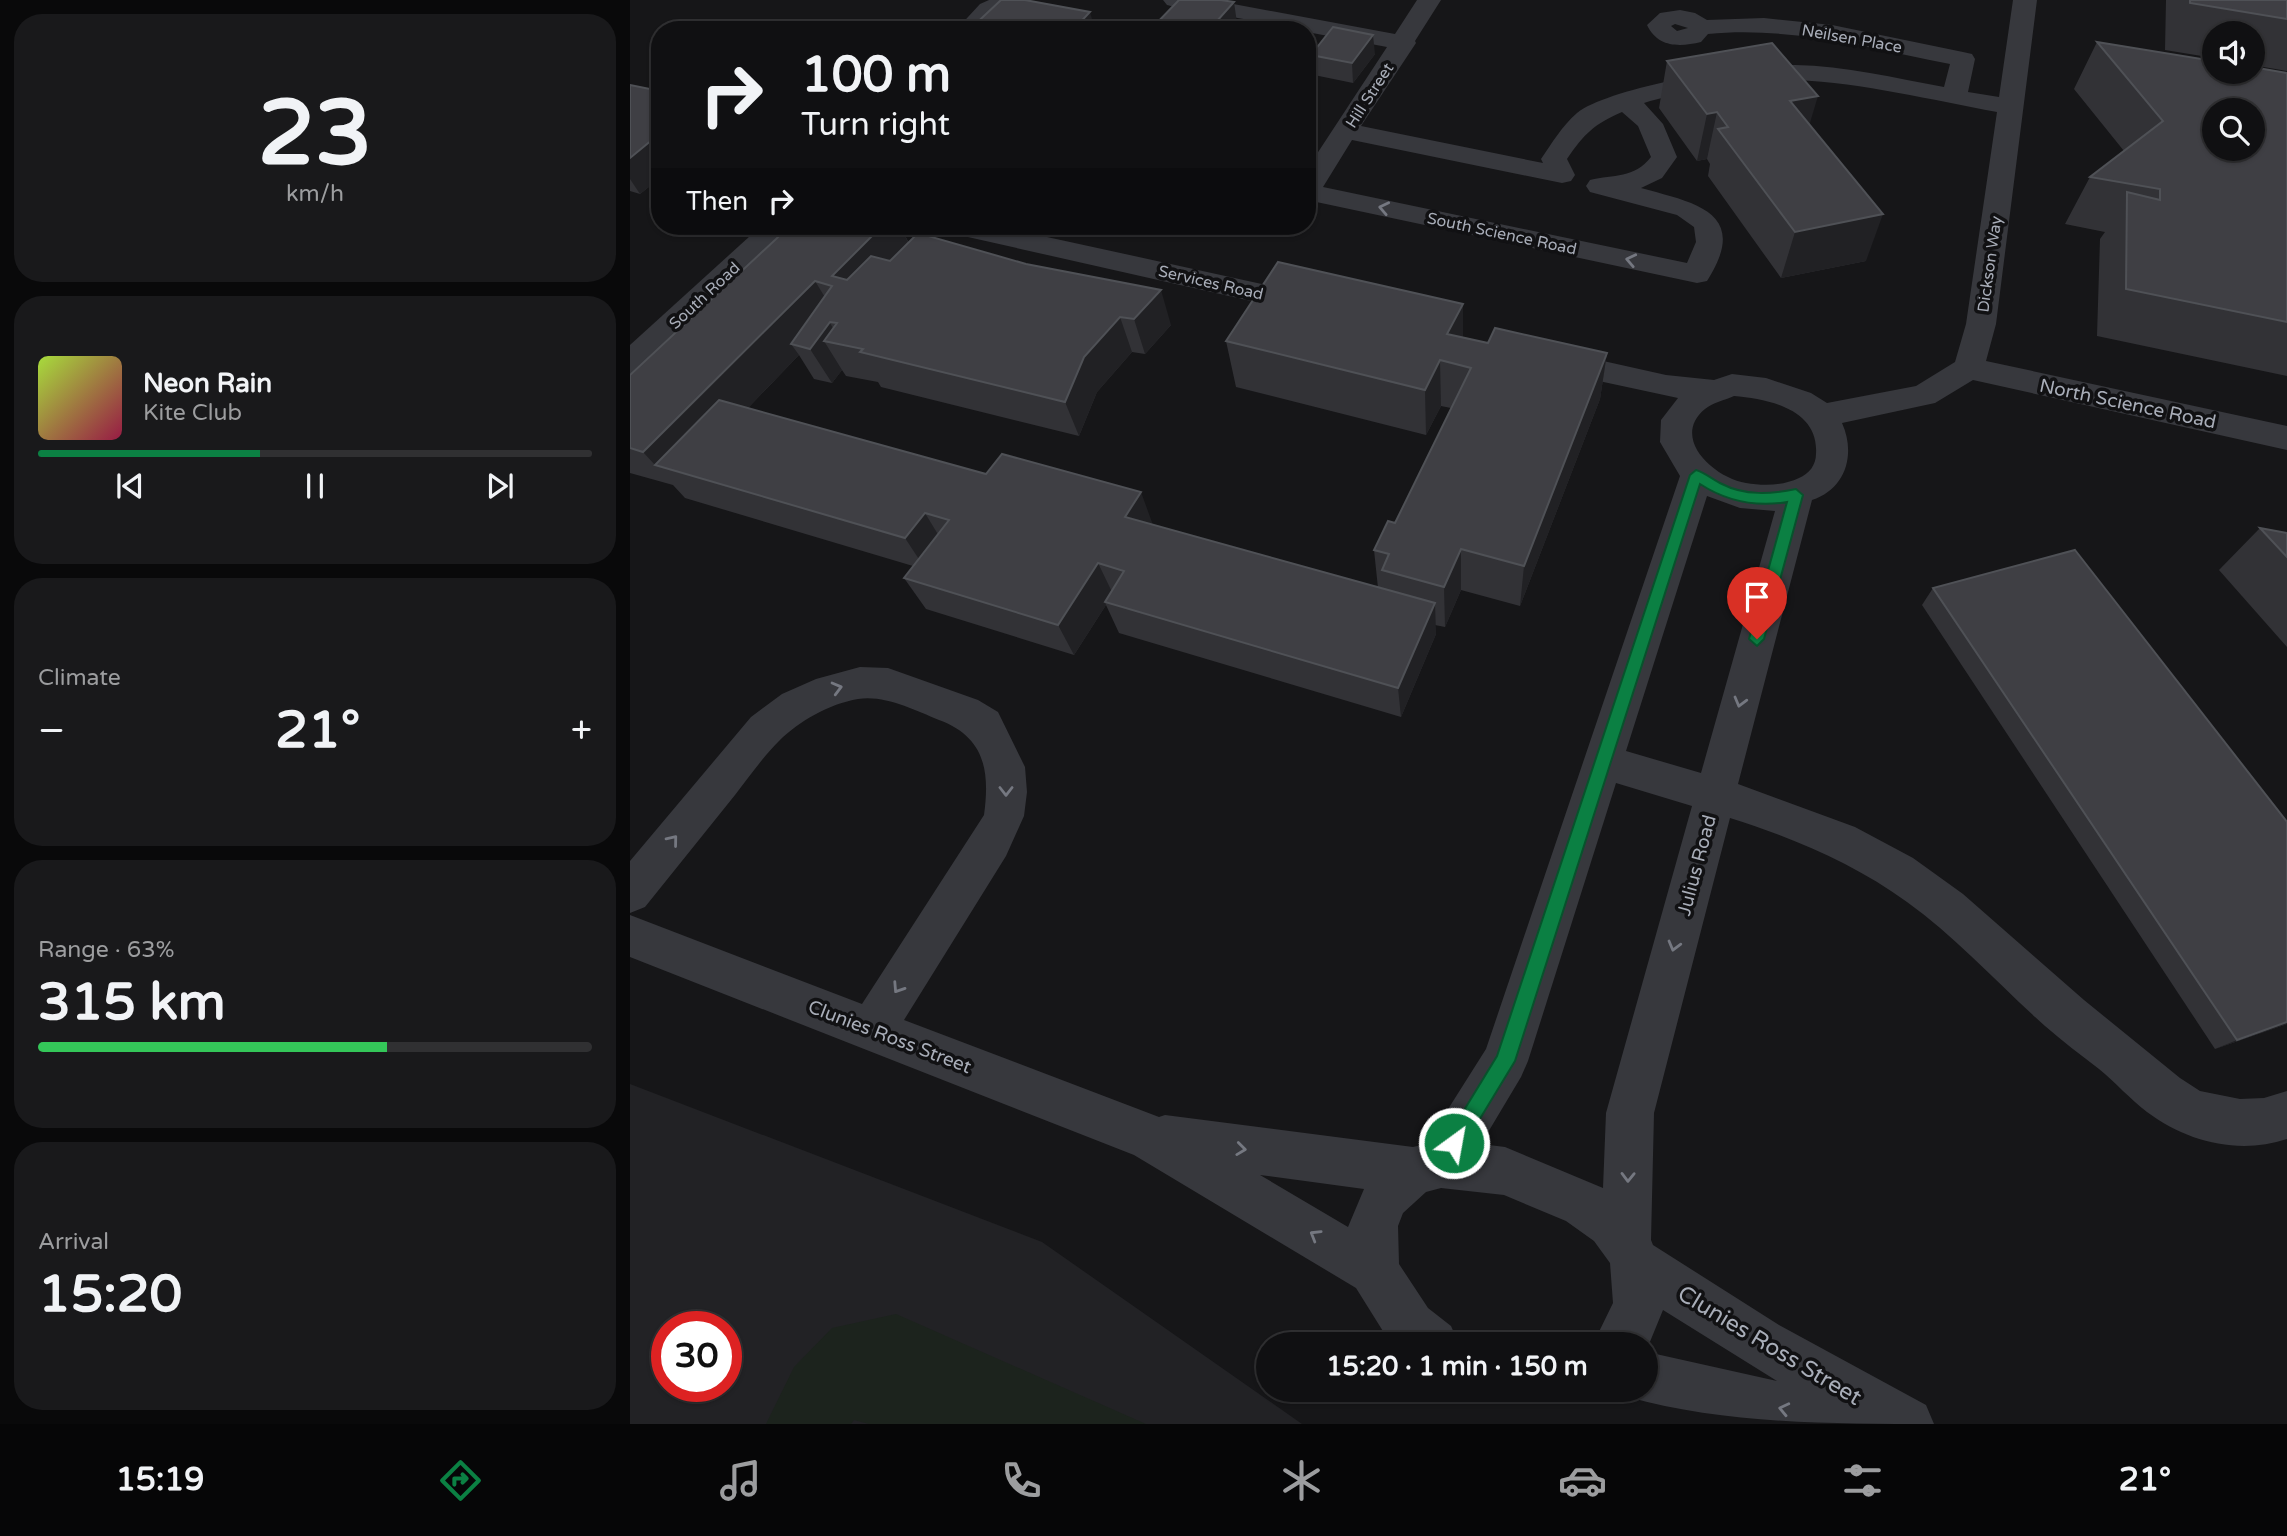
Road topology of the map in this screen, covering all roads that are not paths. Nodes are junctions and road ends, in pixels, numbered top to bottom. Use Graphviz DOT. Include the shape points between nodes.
graph roads {
  1 [pos="1009,0"];
  2 [pos="1175,0"];
  3 [pos="1429,0"];
  4 [pos="2025,0"];
  5 [pos="977,21"];
  6 [pos="1287,21"];
  7 [pos="1316,26"];
  8 [pos="1701,28"];
  9 [pos="1404,43"];
  10 [pos="1954,96"];
  11 [pos="1623,102"];
  12 [pos="2010,107"];
  13 [pos="1345,131"];
  14 [pos="1562,175"];
  15 [pos="1316,177"];
  16 [pos="1600,186"];
  17 [pos="1316,193"];
  18 [pos="767,235"];
  19 [pos="999,235"];
  20 [pos="1329,309"];
  21 [pos="1531,355"];
  22 [pos="630,363"];
  23 [pos="1969,368"];
  24 [pos="1710,390"];
  25 [pos="1819,416"];
  26 [pos="2287,438"];
  27 [pos="1696,475"];
  28 [pos="1796,495"];
  29 [pos="1603,762"];
  30 [pos="1714,797"];
  31 [pos="630,893"];
  32 [pos="630,936"];
  33 [pos="872,1028"];
  34 [pos="2287,1115"];
  35 [pos="1149,1137"];
  36 [pos="1427,1167"];
  37 [pos="1631,1252"];
  38 [pos="1374,1270"];
  39 [pos="1418,1332"];
  40 [pos="1628,1332"];
  41 [pos="1658,1380"];
  42 [pos="1850,1424"];
  43 [pos="1907,1424"];
  1 -- 5 [label="street" via="988,9"];
  2 -- 6 [label="street"];
  3 -- 9 [label="street, Hill Street"];
  4 -- 12 [label="street, Dickson Way"];
  7 -- 9 [label="street"];
  8 -- 10 [label="street, Neilsen Place" via="1736,23 1775,25 1963,59"];
  9 -- 13 [label="street, Hill Street"];
  10 -- 11 [label="street" via="1795,72 1681,87"];
  10 -- 12 [label="street"];
  11 -- 14 [label="street" via="1588,117 1569,137 1555,159"];
  11 -- 16 [label="street" via="1643,113 1664,157 1657,170 1641,181"];
  12 -- 23 [label="street, Dickson Way" via="1981,324"];
  13 -- 14 [label="street"];
  13 -- 15 [label="street, Hill Street"];
  14 -- 16 [label="street"];
  16 -- 17 [label="street, South Science Road, one-way" via="1687,209 1706,223 1710,242 1697,274"];
  18 -- 22 [label="street, South Road"];
  19 -- 20 [label="street, Services Road"];
  21 -- 24 [label="street" via="1667,386"];
  23 -- 25 [label="street" via="1924,396"];
  23 -- 26 [label="street, North Science Road"];
  24 -- 25 [label="street" via="1756,385 1802,401"];
  24 -- 27 [label="street" via="1693,398 1675,426 1675,443"];
  25 -- 28 [label="street" via="1834,446 1832,461 1825,475"];
  27 -- 28 [label="street" via="1718,489 1744,497"];
  27 -- 29 [label="street"];
  28 -- 30 [label="street, Julius Road, one-way"];
  29 -- 30 [label="street"];
  29 -- 36 [label="street" via="1505,1061"];
  30 -- 34 [label="street" via="1805,824 1874,857 1926,891 2173,1102 2233,1123 2271,1121"];
  30 -- 37 [label="street, Julius Road, one-way" via="1630,1113"];
  31 -- 33 [label="street, one-way" via="765,729 796,706 829,690 860,683 888,684 964,712 984,724 1004,767 1004,816"];
  32 -- 33 [label="street, Clunies Ross Street"];
  33 -- 35 [label="street, Clunies Ross Street"];
  35 -- 36 [label="street, Clunies Ross Street, one-way"];
  38 -- 35 [label="street, Clunies Ross Street, one-way"];
  36 -- 37 [label="street, Clunies Ross Street" via="1505,1171 1549,1188 1612,1223"];
  36 -- 38 [label="street" via="1386,1196 1373,1225"];
  37 -- 40 [label="street, Julius Road" via="1639,1303"];
  37 -- 43 [label="street, Clunies Ross Street" via="1761,1343"];
  38 -- 39 [label="street"];
  42 -- 41 [label="street, Clunies Ross Street, one-way"];
}
